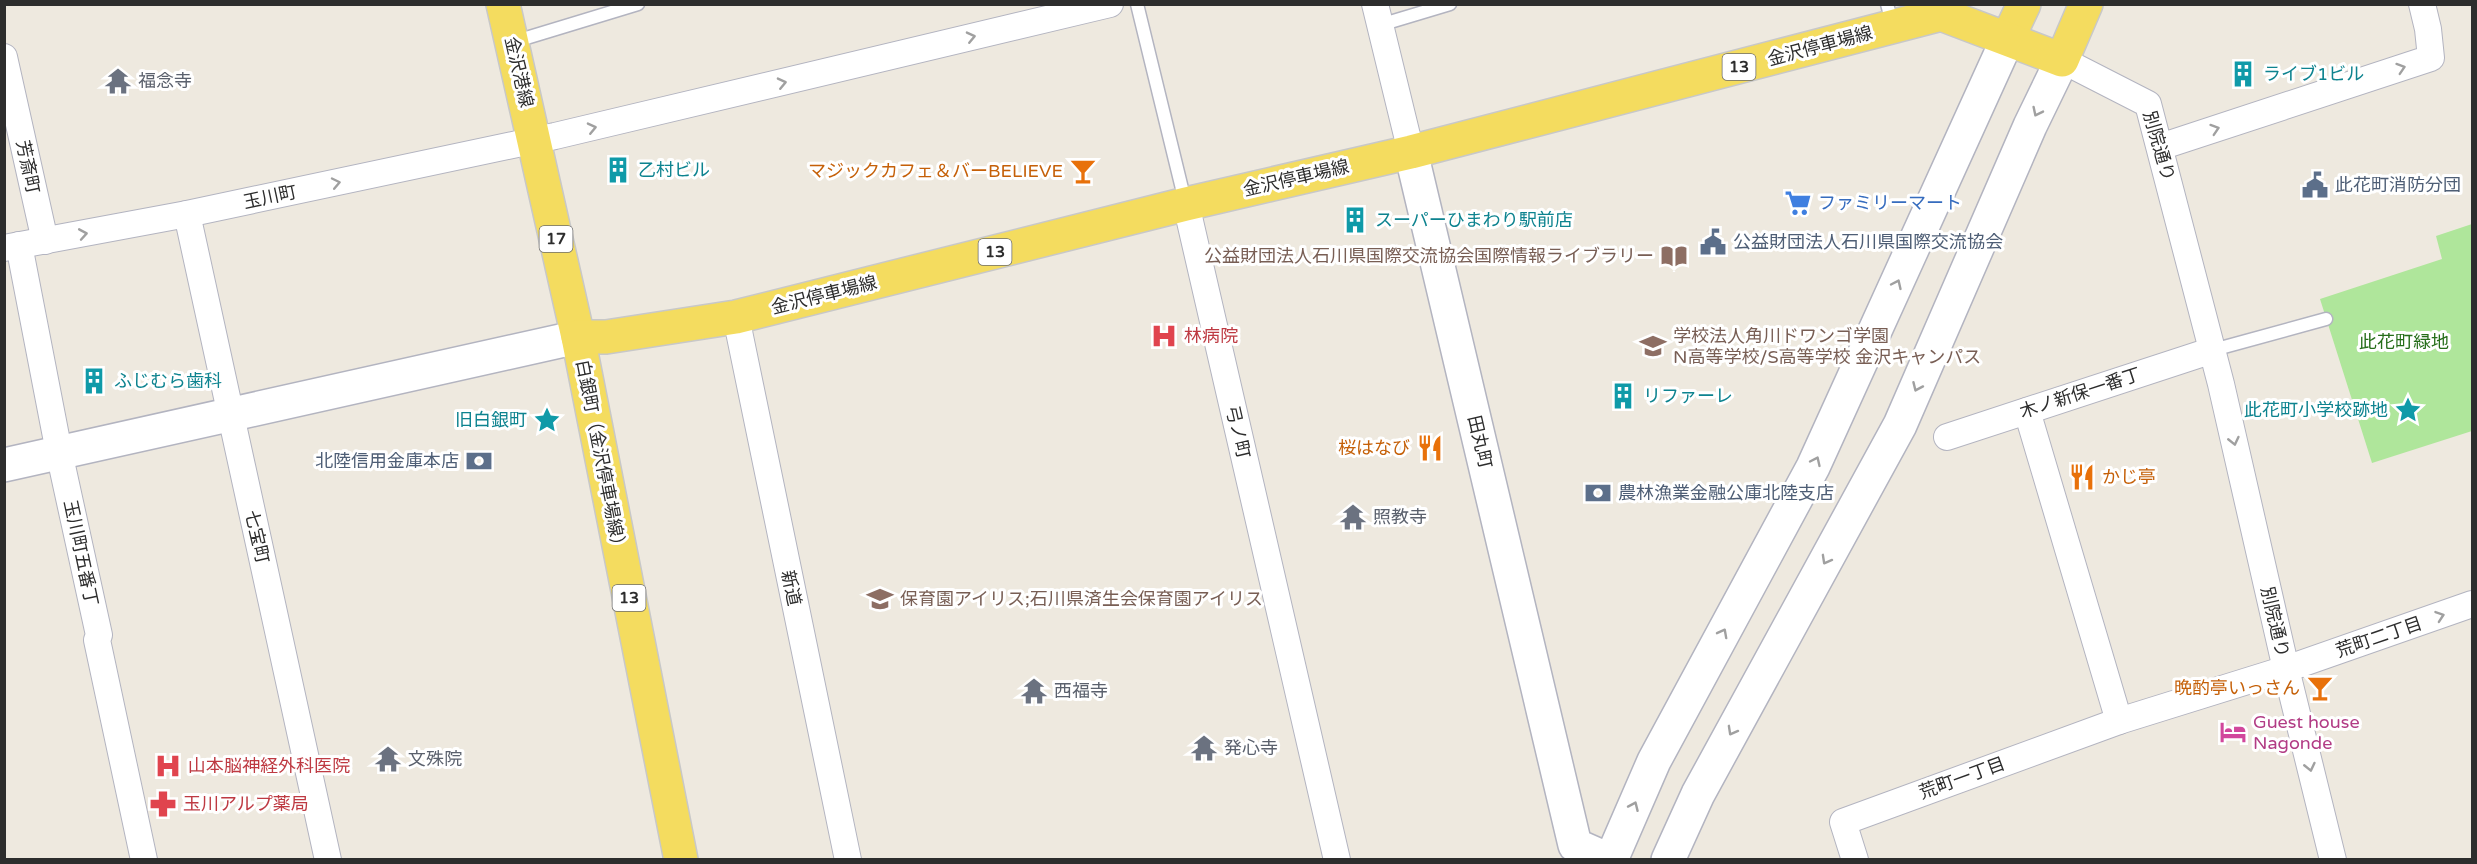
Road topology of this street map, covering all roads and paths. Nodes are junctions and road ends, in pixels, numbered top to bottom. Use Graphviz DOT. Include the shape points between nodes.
graph roads {
  1 [pos="503,4"];
  2 [pos="638,4"];
  3 [pos="1110,4"];
  4 [pos="1137,4"];
  5 [pos="1450,4"];
  6 [pos="2024,4"];
  7 [pos="2086,4"];
  8 [pos="2422,4"];
  9 [pos="1377,15"];
  10 [pos="1890,16"];
  11 [pos="2008,38"];
  12 [pos="512,42"];
  13 [pos="4,57"];
  14 [pos="2062,60"];
  15 [pos="535,140"];
  16 [pos="2160,147"];
  17 [pos="1411,152"];
  18 [pos="1186,204"];
  19 [pos="188,214"];
  20 [pos="45,241"];
  21 [pos="12,247"];
  22 [pos="736,317"];
  23 [pos="2326,319"];
  24 [pos="578,337"];
  25 [pos="2213,350"];
  26 [pos="2026,411"];
  27 [pos="230,412"];
  28 [pos="1947,437"];
  29 [pos="59,452"];
  30 [pos="4,465"];
  31 [pos="2472,604"];
  32 [pos="2286,669"];
  33 [pos="2119,721"];
  34 [pos="144,860"];
  35 [pos="328,860"];
  36 [pos="681,860"];
  37 [pos="848,860"];
  38 [pos="1337,860"];
  39 [pos="1610,860"];
  40 [pos="1668,860"];
  41 [pos="1856,860"];
  42 [pos="2333,860"];
  1 -- 12 [label="main road, 金沢港線 / 17"];
  2 -- 12 [label="lane"];
  15 -- 3 [label="street, 玉川町, one-way"];
  4 -- 18 [label="lane, 弓ノ町"];
  5 -- 9 [label="lane"];
  6 -- 11 [label="main road"];
  7 -- 14 [label="main road"];
  16 -- 8 [label="street, one-way" via="2431,58"];
  9 -- 17 [label="street, 田丸町"];
  10 -- 11 [label="main road, 金沢停車場線 / 13" via="1941,14"];
  10 -- 17 [label="main road, 金沢停車場線 / 13"];
  11 -- 14 [label="main road, 金沢停車場線 / 13"];
  39 -- 11 [label="street, one-way" via="1654,761 1813,467"];
  12 -- 15 [label="main road, 金沢港線 / 17"];
  13 -- 20 [label="street, 芳斎町"];
  14 -- 16 [label="street, 別院通り" via="2148,104"];
  14 -- 40 [label="street, one-way" via="1900,425 1698,794"];
  19 -- 15 [label="street, 玉川町, one-way"];
  15 -- 24 [label="main road, 17"];
  16 -- 25 [label="street, 別院通り"];
  17 -- 18 [label="main road, 金沢停車場線 / 13"];
  17 -- 39 [label="street, 田丸町" via="1575,845"];
  18 -- 22 [label="main road, 金沢停車場線 / 13"];
  18 -- 38 [label="street, 弓ノ町"];
  20 -- 19 [label="street, 玉川町, one-way"];
  19 -- 27 [label="street, 七宝町"];
  20 -- 21 [label="street, 玉川町"];
  21 -- 29 [label="street, 玉川町五番丁"];
  22 -- 24 [label="main road, 金沢停車場線 / 13" via="606,337"];
  22 -- 37 [label="street, 新道"];
  23 -- 25 [label="lane"];
  24 -- 27 [label="street"];
  24 -- 36 [label="main road, 白銀町（金沢停車場線） / 13"];
  25 -- 26 [label="street, 木ノ新保一番丁"];
  25 -- 32 [label="street, 別院通り, one-way"];
  26 -- 28 [label="street, 木ノ新保一番丁"];
  26 -- 33 [label="street"];
  27 -- 29 [label="street"];
  27 -- 35 [label="street, 七宝町"];
  29 -- 30 [label="street"];
  29 -- 34 [label="street, 玉川町五番丁"];
  32 -- 31 [label="street, 荒町二丁目, one-way"];
  32 -- 33 [label="street, 荒町二丁目"];
  32 -- 42 [label="street, 別院通り, one-way"];
  33 -- 41 [label="street, 荒町一丁目" via="1843,822"];
}
